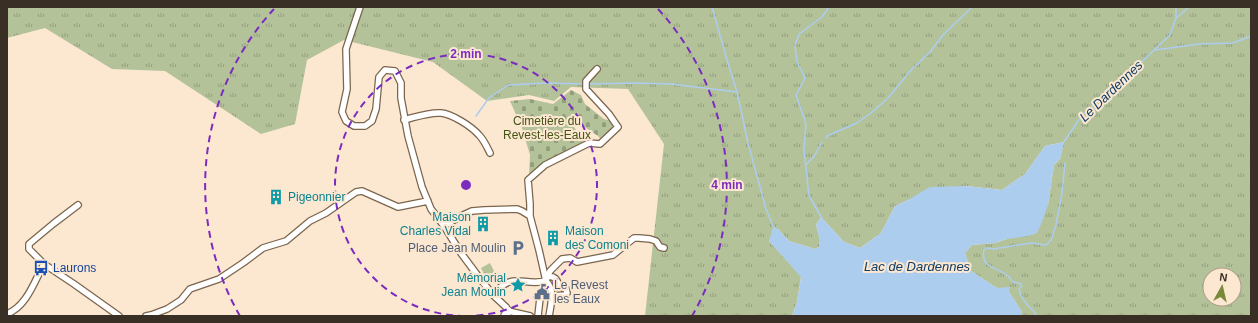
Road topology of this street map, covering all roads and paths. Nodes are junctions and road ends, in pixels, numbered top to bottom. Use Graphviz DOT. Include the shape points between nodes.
graph roads {
  1 [pos="360,7"];
  2 [pos="597,70"];
  3 [pos="404,120"];
  4 [pos="490,153"];
  5 [pos="428,202"];
  6 [pos="78,205"];
  7 [pos="530,216"];
  8 [pos="444,226"];
  9 [pos="664,248"];
  10 [pos="44,264"];
  11 [pos="547,279"];
  12 [pos="493,295"];
  13 [pos="552,296"];
  14 [pos="540,298"];
  15 [pos="510,313"];
  16 [pos="7,314"];
  17 [pos="119,316"];
  18 [pos="146,316"];
  19 [pos="530,316"];
  20 [pos="538,316"];
  21 [pos="549,316"];
  1 -- 3 [label="street" via="346,49 347,89 342,112 346,121 354,126 365,126 372,121 376,109 379,77 385,70 395,71 401,83"];
  2 -- 7 [label="street" via="586,81 586,88 618,127 600,144 589,143 545,165 528,180"];
  3 -- 4 [label="street" via="429,113 447,114 478,134"];
  3 -- 5 [label="street"];
  5 -- 8 [label="street"];
  5 -- 18 [label="street" via="398,207 362,191 356,192 310,221 286,241 263,248 218,279 190,289 181,300 167,309"];
  6 -- 10 [label="street" via="29,244 29,249"];
  7 -- 8 [label="street" via="516,209 472,211"];
  7 -- 11 [label="street"];
  8 -- 12 [label="street"];
  9 -- 11 [label="street" via="650,239 634,238 613,255 577,262 570,258 562,259 550,271"];
  10 -- 16 [label="street" via="28,295 13,312"];
  10 -- 17 [label="street"];
  11 -- 12 [label="street" via="537,282 508,282"];
  11 -- 13 [label="street"];
  11 -- 13 [label="street" via="550,276 556,278 559,286 566,289 566,295"];
  12 -- 15 [label="street"];
  13 -- 21 [label="street"];
  14 -- 20 [label="street"];
  15 -- 19 [label="street"];
}
